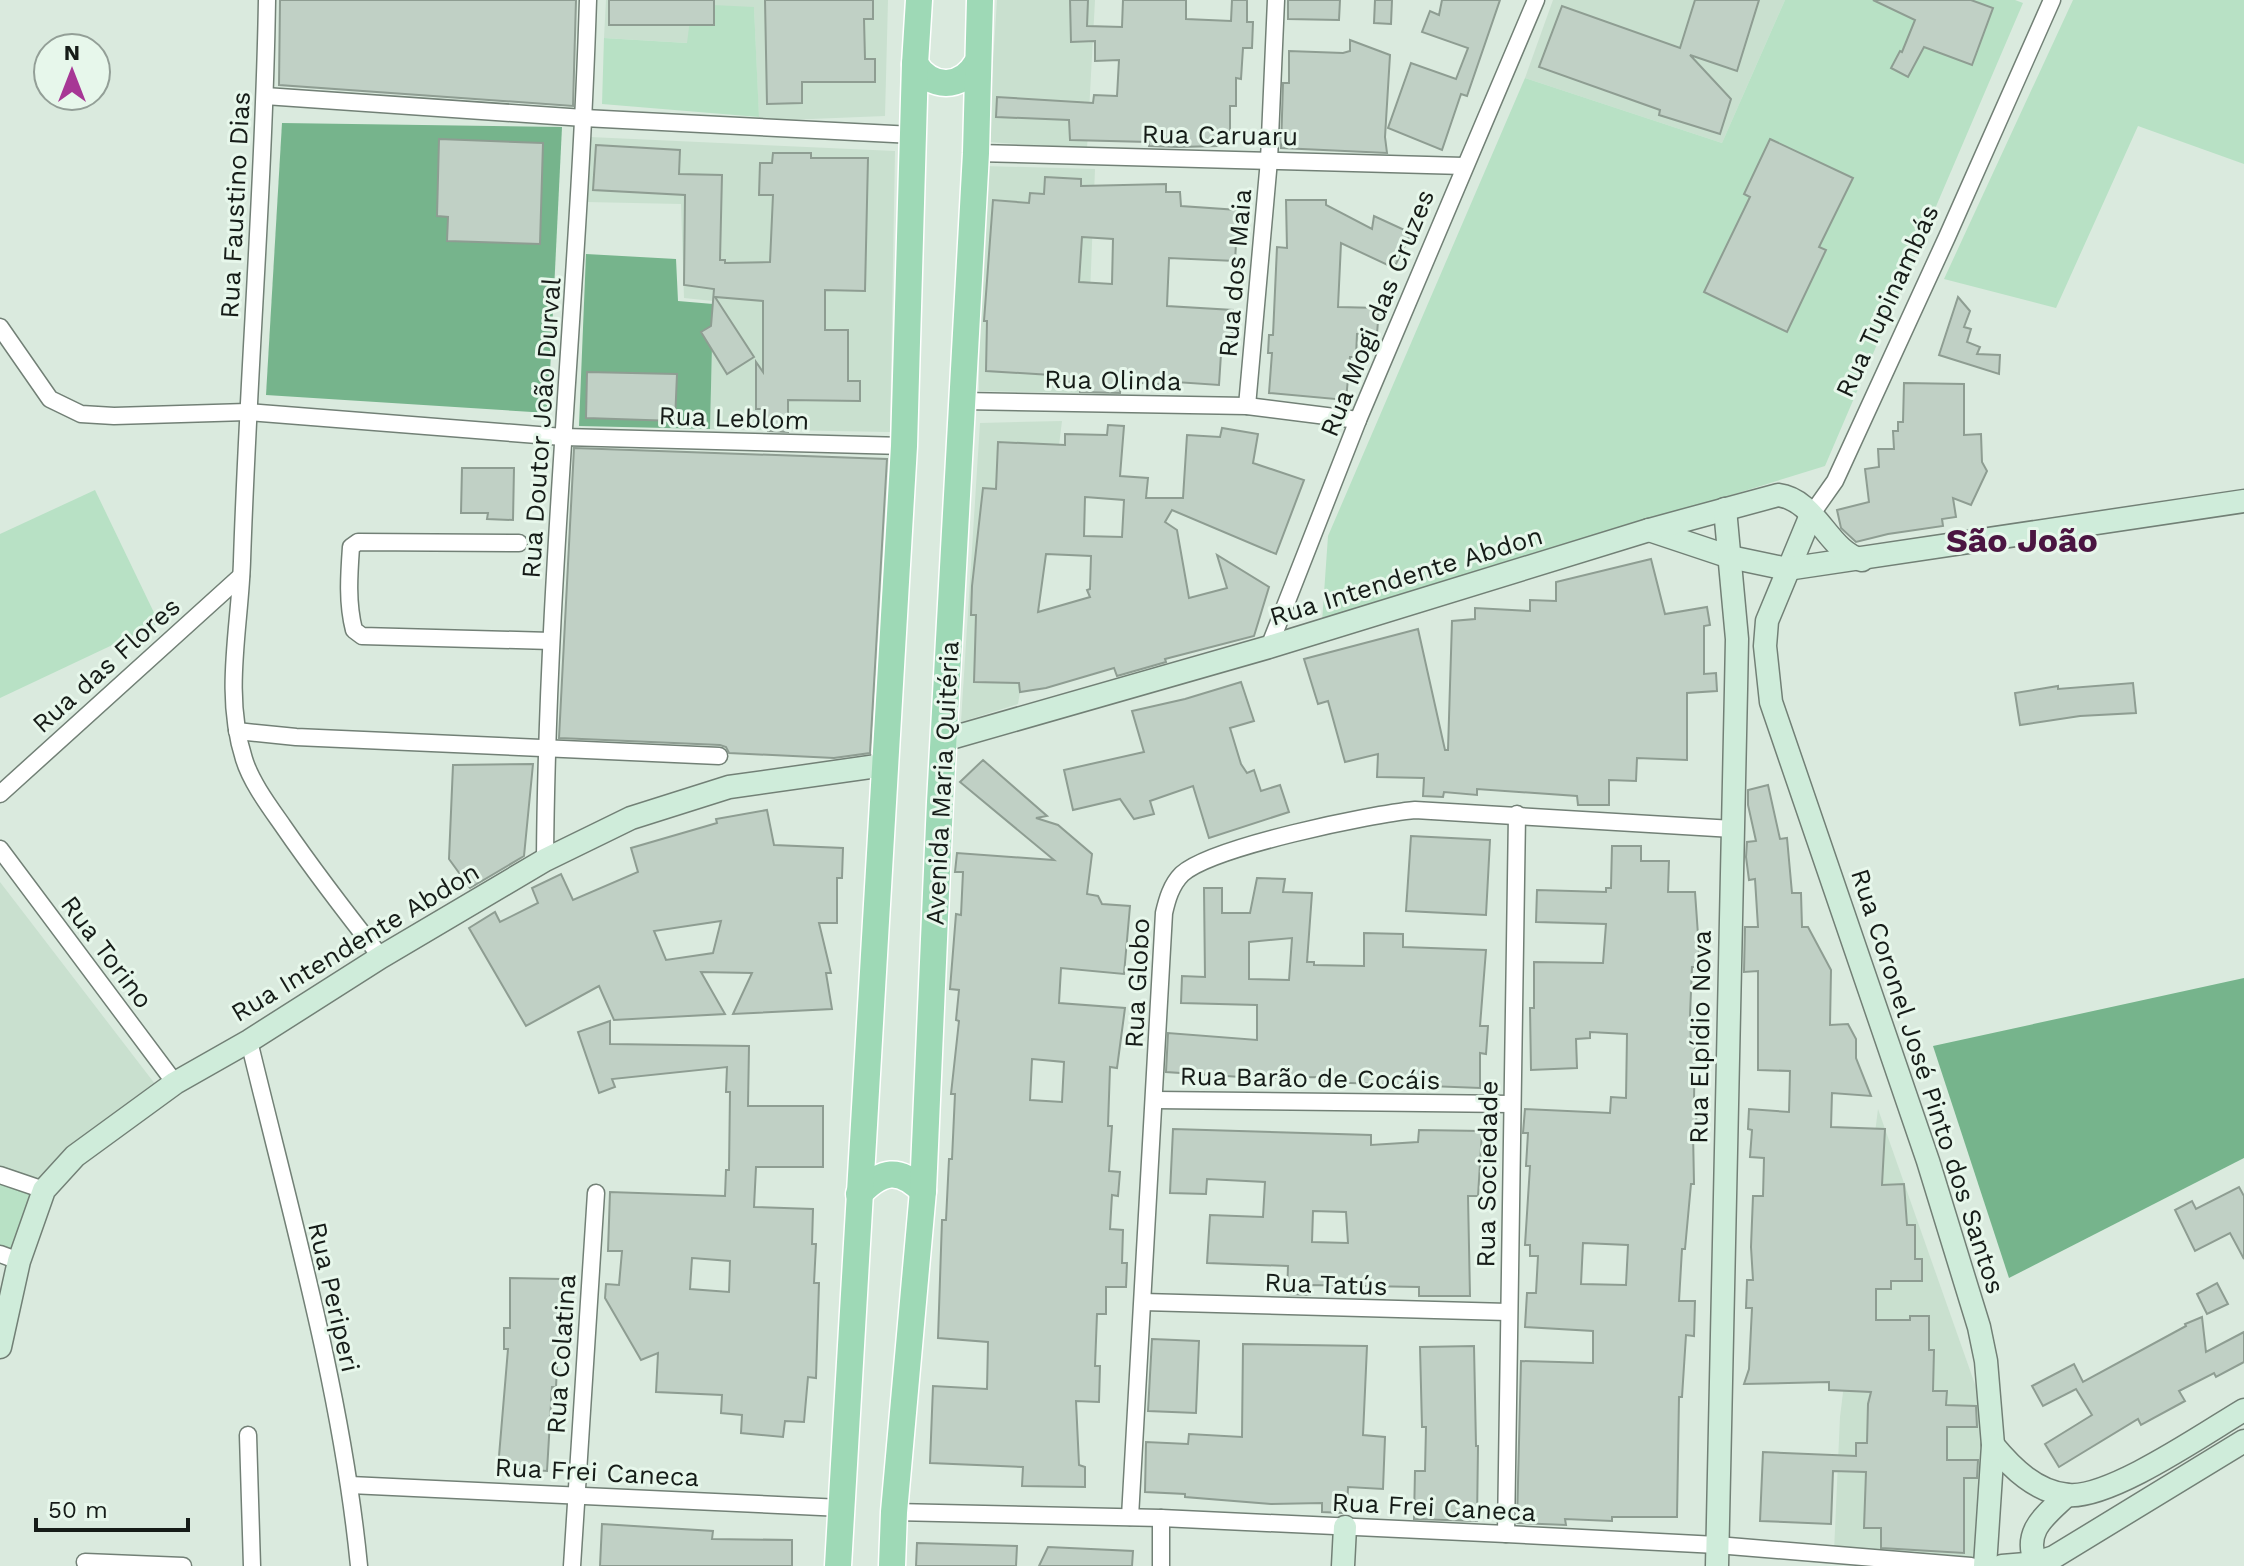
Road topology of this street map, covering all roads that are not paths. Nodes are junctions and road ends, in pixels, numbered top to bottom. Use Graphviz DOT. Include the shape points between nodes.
graph roads {
  1 [pos="267,0"];
  2 [pos="588,0"];
  3 [pos="919,0"];
  4 [pos="980,0"];
  5 [pos="1276,0"];
  6 [pos="1536,0"];
  7 [pos="2052,0"];
  8 [pos="977,63"];
  9 [pos="915,64"];
  10 [pos="265,96"];
  11 [pos="584,118"];
  12 [pos="913,135"];
  13 [pos="976,153"];
  14 [pos="1269,160"];
  15 [pos="1464,166"];
  16 [pos="0,327"];
  17 [pos="962,401"];
  18 [pos="1247,406"];
  19 [pos="247,412"];
  20 [pos="1358,420"];
  21 [pos="563,437"];
  22 [pos="904,446"];
  23 [pos="2244,501"];
  24 [pos="1725,509"];
  25 [pos="1811,515"];
  26 [pos="1649,530"];
  27 [pos="519,543"];
  28 [pos="1730,557"];
  29 [pos="1862,560"];
  30 [pos="1787,569"];
  31 [pos="241,576"];
  32 [pos="1767,621"];
  33 [pos="551,641"];
  34 [pos="1269,647"];
  35 [pos="237,731"];
  36 [pos="944,740"];
  37 [pos="546,749"];
  38 [pos="719,756"];
  39 [pos="884,765"];
  40 [pos="1,792"];
  41 [pos="1517,814"];
  42 [pos="1733,829"];
  43 [pos="0,849"];
  44 [pos="545,860"];
  45 [pos="381,957"];
  46 [pos="249,1041"];
  47 [pos="175,1083"];
  48 [pos="1155,1100"];
  49 [pos="1512,1104"];
  50 [pos="0,1175"];
  51 [pos="44,1190"];
  52 [pos="923,1191"];
  53 [pos="596,1193"];
  54 [pos="859,1194"];
  55 [pos="10,1258"];
  56 [pos="1143,1302"];
  57 [pos="1508,1312"];
  58 [pos="0,1347"];
  59 [pos="2244,1410"];
  60 [pos="248,1435"];
  61 [pos="2244,1441"];
  62 [pos="1993,1445"];
  63 [pos="350,1485"];
  64 [pos="576,1495"];
  65 [pos="2067,1495"];
  66 [pos="842,1508"];
  67 [pos="894,1512"];
  68 [pos="1130,1517"];
  69 [pos="1161,1518"];
  70 [pos="1345,1527"];
  71 [pos="1506,1534"];
  72 [pos="1717,1555"];
  73 [pos="85,1562"];
  74 [pos="2046,1562"];
  75 [pos="183,1566"];
  76 [pos="252,1566"];
  77 [pos="359,1566"];
  78 [pos="572,1566"];
  79 [pos="838,1566"];
  80 [pos="892,1566"];
  81 [pos="1161,1566"];
  82 [pos="1343,1566"];
  83 [pos="1971,1566"];
  84 [pos="1985,1566"];
  85 [pos="2002,1566"];
  1 -- 10 [label="street, Rua Faustino Dias"];
  2 -- 11 [label="street, Rua Doutor João Durval"];
  3 -- 9 [label="main road"];
  4 -- 8 [label="main road, Avenida Maria Quitéria"];
  5 -- 14 [label="street, Rua dos Maia"];
  6 -- 15 [label="street, Rua Mogi das Cruzes"];
  7 -- 25 [label="street, Rua Tupinambás" via="1835,481"];
  8 -- 9 [label="main road" via="968,76 946,84 929,79"];
  8 -- 13 [label="main road, Avenida Maria Quitéria"];
  9 -- 12 [label="main road"];
  10 -- 11 [label="street"];
  10 -- 19 [label="street, Rua Faustino Dias"];
  11 -- 12 [label="street"];
  11 -- 21 [label="street, Rua Doutor João Durval"];
  12 -- 22 [label="main road"];
  13 -- 14 [label="street, Rua Caruaru"];
  13 -- 17 [label="main road, Avenida Maria Quitéria"];
  14 -- 15 [label="street, Rua Caruaru"];
  14 -- 18 [label="street, Rua dos Maia"];
  15 -- 20 [label="street, Rua Mogi das Cruzes"];
  16 -- 19 [label="street, Rua Leblom" via="50,399 81,414"];
  17 -- 18 [label="street, Rua Olinda"];
  17 -- 36 [label="main road, Avenida Maria Quitéria"];
  18 -- 20 [label="street, Rua Olinda"];
  19 -- 21 [label="street, Rua Leblom"];
  19 -- 31 [label="street, Rua Faustino Dias"];
  20 -- 34 [label="street, Rua Mogi das Cruzes"];
  21 -- 22 [label="street, Rua Leblom"];
  21 -- 33 [label="street, Rua Doutor João Durval"];
  22 -- 39 [label="main road"];
  23 -- 29 [label="street"];
  24 -- 25 [label="street, Rua Intendente Abdon" via="1778,495 1789,496"];
  24 -- 26 [label="street, Rua Intendente Abdon"];
  24 -- 28 [label="street, Rua Elpídio Nova"];
  25 -- 29 [label="street, Rua Intendente Abdon" via="1850,557"];
  25 -- 30 [label="street, Rua Tupinambás"];
  26 -- 28 [label="street"];
  26 -- 34 [label="street, Rua Intendente Abdon"];
  27 -- 33 [label="street" via="358,542 351,547 350,566 354,630 362,636"];
  28 -- 30 [label="street"];
  28 -- 42 [label="street, Rua Elpídio Nova" via="1737,639"];
  29 -- 30 [label="street"];
  30 -- 32 [label="street, Rua Tupinambás"];
  31 -- 35 [label="street, Rua Faustino Dias" via="232,677"];
  31 -- 40 [label="street, Rua das Flores"];
  32 -- 62 [label="street, Rua Coronel José Pinto dos Santos" via="1771,702 1928,1161 1979,1327"];
  33 -- 37 [label="street, Rua Doutor João Durval"];
  34 -- 36 [label="street, Rua Intendente Abdon"];
  35 -- 37 [label="street"];
  35 -- 45 [label="street, Rua Faustino Dias" via="245,762 268,805"];
  36 -- 52 [label="main road, Avenida Maria Quitéria"];
  37 -- 38 [label="street"];
  37 -- 44 [label="street, Rua Doutor João Durval"];
  39 -- 44 [label="street, Rua Intendente Abdon" via="729,787 631,818"];
  39 -- 54 [label="main road"];
  41 -- 42 [label="street, Rua Globo"];
  41 -- 48 [label="street, Rua Globo" via="1387,813 1246,847 1182,874 1170,890 1164,913"];
  41 -- 49 [label="street, Rua Sociedade"];
  42 -- 72 [label="street, Rua Elpídio Nova"];
  43 -- 47 [label="street, Rua Torino"];
  44 -- 45 [label="street, Rua Intendente Abdon"];
  45 -- 46 [label="street, Rua Intendente Abdon"];
  46 -- 47 [label="street, Rua Intendente Abdon"];
  46 -- 63 [label="street, Rua Periperi"];
  47 -- 51 [label="street, Rua Intendente Abdon" via="75,1156"];
  48 -- 49 [label="street, Rua Barão de Cocáis"];
  48 -- 56 [label="street, Rua Globo"];
  49 -- 57 [label="street, Rua Sociedade"];
  50 -- 51 [label="street"];
  51 -- 55 [label="street, Rua Intendente Abdon"];
  52 -- 54 [label="main road" via="897,1174 870,1182"];
  52 -- 67 [label="main road, Avenida Maria Quitéria"];
  53 -- 64 [label="street, Rua Colatina"];
  54 -- 66 [label="main road"];
  55 -- 58 [label="street, Rua Intendente Abdon"];
  56 -- 57 [label="street, Rua Tatús"];
  56 -- 68 [label="street, Rua Globo"];
  57 -- 71 [label="street, Rua Sociedade"];
  59 -- 65 [label="street" via="2113,1484"];
  60 -- 76 [label="street"];
  61 -- 74 [label="street"];
  62 -- 65 [label="street" via="2029,1481"];
  62 -- 84 [label="street, Rua Coronel José Pinto dos Santos"];
  63 -- 64 [label="street, Rua Frei Caneca"];
  63 -- 77 [label="street, Rua Periperi"];
  64 -- 66 [label="street, Rua Frei Caneca"];
  64 -- 78 [label="street, Rua Colatina"];
  65 -- 74 [label="street" via="2032,1532 2031,1552"];
  66 -- 79 [label="main road"];
  67 -- 68 [label="street, Rua Frei Caneca"];
  67 -- 80 [label="main road, Avenida Maria Quitéria"];
  68 -- 69 [label="street, Rua Frei Caneca"];
  69 -- 70 [label="street, Rua Frei Caneca"];
  69 -- 81 [label="street"];
  70 -- 71 [label="street, Rua Frei Caneca"];
  70 -- 82 [label="street"];
  71 -- 72 [label="street, Rua Frei Caneca"];
  72 -- 83 [label="street, Rua Frei Caneca"];
  73 -- 75 [label="street"];
  74 -- 85 [label="street"];
}
